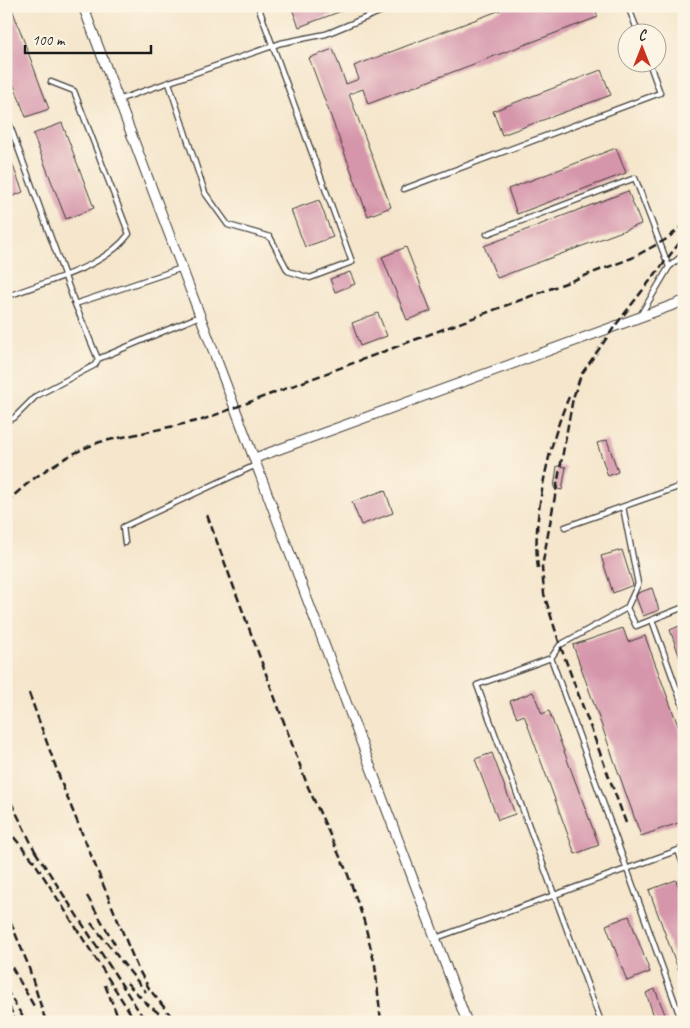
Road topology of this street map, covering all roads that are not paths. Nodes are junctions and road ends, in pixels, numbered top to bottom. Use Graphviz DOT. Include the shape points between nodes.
graph roads {
  1 [pos="82,6"];
  2 [pos="258,6"];
  3 [pos="394,6"];
  4 [pos="628,6"];
  5 [pos="634,22"];
  6 [pos="273,46"];
  7 [pos="653,72"];
  8 [pos="50,82"];
  9 [pos="169,83"];
  10 [pos="118,100"];
  11 [pos="6,115"];
  12 [pos="404,189"];
  13 [pos="487,234"];
  14 [pos="684,254"];
  15 [pos="669,266"];
  16 [pos="182,268"];
  17 [pos="66,276"];
  18 [pos="6,297"];
  19 [pos="684,301"];
  20 [pos="75,304"];
  21 [pos="200,316"];
  22 [pos="639,317"];
  23 [pos="98,359"];
  24 [pos="6,421"];
  25 [pos="256,461"];
  26 [pos="684,485"];
  27 [pos="623,507"];
  28 [pos="565,527"];
  29 [pos="125,543"];
  30 [pos="684,607"];
  31 [pos="627,608"];
  32 [pos="652,620"];
  33 [pos="552,658"];
  34 [pos="684,709"];
  35 [pos="684,848"];
  36 [pos="678,850"];
  37 [pos="684,867"];
  38 [pos="628,868"];
  39 [pos="553,894"];
  40 [pos="436,938"];
  41 [pos="467,1022"];
  42 [pos="601,1022"];
  43 [pos="682,1022"];
  1 -- 10 [label="street"];
  2 -- 6 [label="lane"];
  3 -- 6 [label="lane" via="326,34"];
  4 -- 5 [label="lane"];
  6 -- 9 [label="lane"];
  6 -- 9 [label="lane" via="352,262 310,278 288,271 270,237 228,225 205,193"];
  7 -- 12 [label="lane" via="660,93"];
  8 -- 17 [label="lane" via="74,91 129,234 118,248"];
  9 -- 10 [label="lane"];
  10 -- 16 [label="street"];
  11 -- 17 [label="lane"];
  13 -- 15 [label="lane" via="635,178"];
  14 -- 15 [label="lane"];
  15 -- 22 [label="lane"];
  16 -- 20 [label="lane"];
  16 -- 21 [label="street"];
  17 -- 18 [label="lane"];
  17 -- 20 [label="lane"];
  19 -- 22 [label="street"];
  20 -- 23 [label="lane"];
  21 -- 23 [label="lane"];
  21 -- 25 [label="street"];
  22 -- 25 [label="street"];
  23 -- 24 [label="lane" via="95,365 36,396 14,418"];
  25 -- 29 [label="lane" via="123,527"];
  25 -- 40 [label="street"];
  26 -- 27 [label="lane"];
  27 -- 28 [label="lane"];
  27 -- 31 [label="lane" via="638,584"];
  30 -- 32 [label="lane"];
  31 -- 32 [label="lane" via="636,626"];
  31 -- 33 [label="lane" via="560,645"];
  32 -- 34 [label="lane"];
  33 -- 38 [label="lane"];
  33 -- 39 [label="lane" via="477,685"];
  35 -- 36 [label="lane"];
  36 -- 37 [label="lane"];
  36 -- 38 [label="lane"];
  38 -- 39 [label="lane"];
  38 -- 43 [label="lane"];
  39 -- 40 [label="lane"];
  39 -- 42 [label="lane"];
  40 -- 41 [label="street"];
}
